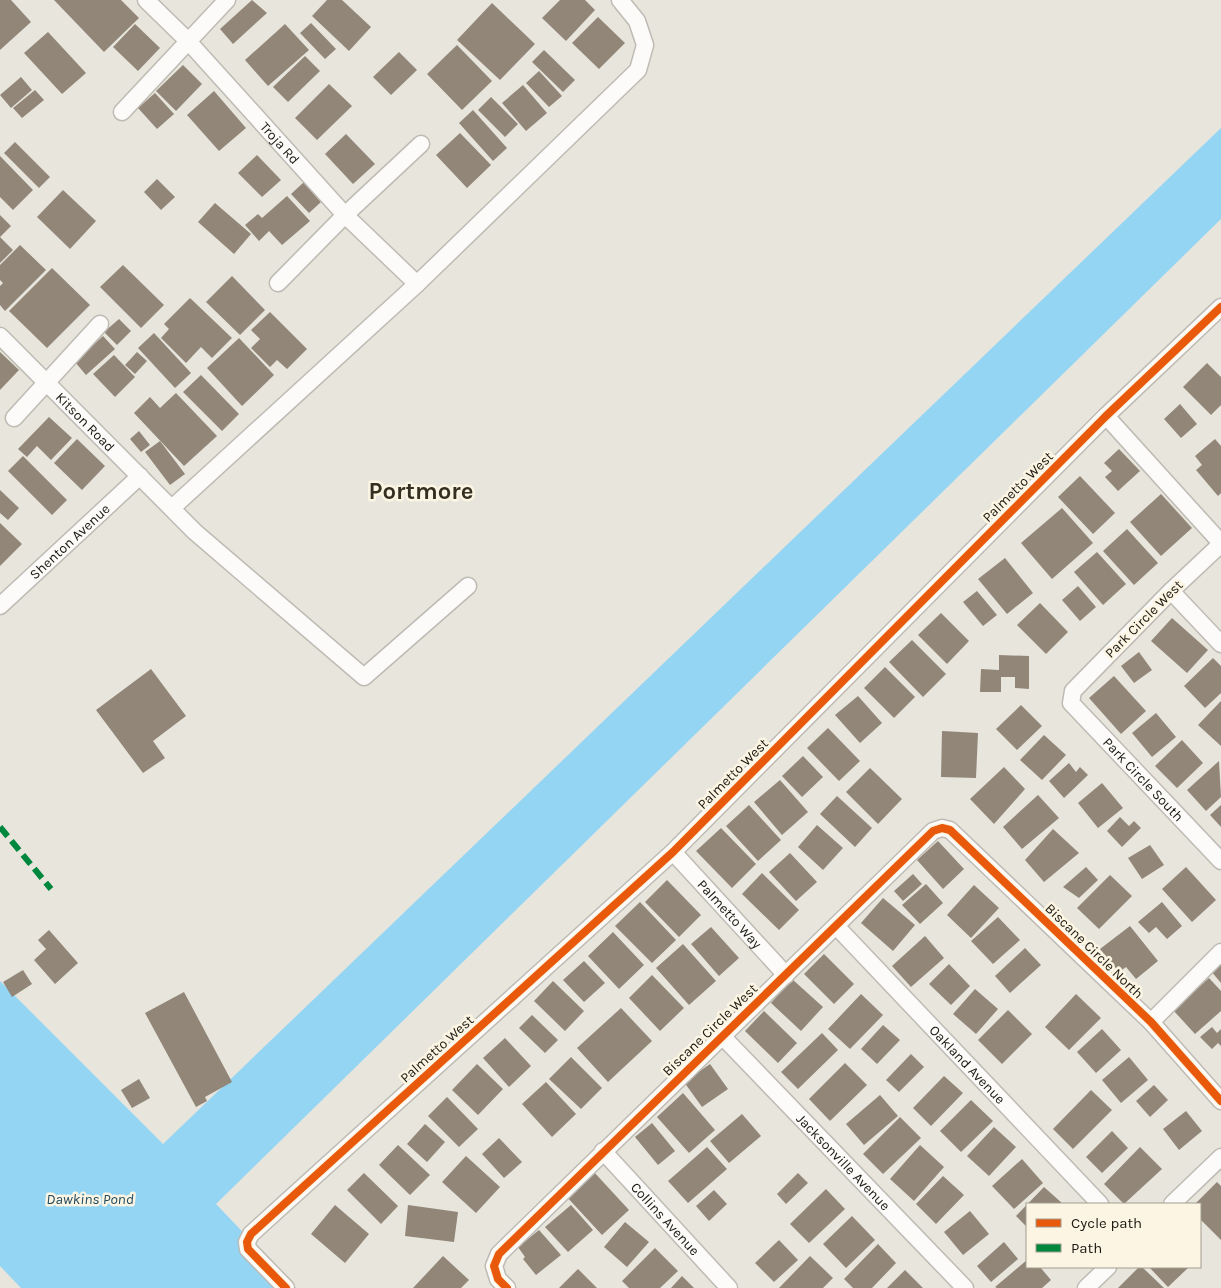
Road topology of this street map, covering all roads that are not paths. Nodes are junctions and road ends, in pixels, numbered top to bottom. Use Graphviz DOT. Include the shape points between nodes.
graph roads {
  1 [pos="146,0"];
  2 [pos="227,0"];
  3 [pos="620,0"];
  4 [pos="187,40"];
  5 [pos="122,112"];
  6 [pos="421,144"];
  7 [pos="345,215"];
  8 [pos="278,283"];
  9 [pos="417,284"];
  10 [pos="1221,307"];
  11 [pos="100,324"];
  12 [pos="0,336"];
  13 [pos="47,384"];
  14 [pos="1106,416"];
  15 [pos="14,418"];
  16 [pos="140,476"];
  17 [pos="172,508"];
  18 [pos="1221,544"];
  19 [pos="468,586"];
  20 [pos="1171,591"];
  21 [pos="0,606"];
  22 [pos="1221,644"];
  23 [pos="1070,697"];
  24 [pos="942,828"];
  25 [pos="673,852"];
  26 [pos="1221,861"];
  27 [pos="836,926"];
  28 [pos="1221,952"];
  29 [pos="786,974"];
  30 [pos="1151,1022"];
  31 [pos="722,1036"];
  32 [pos="1221,1101"];
  33 [pos="603,1151"];
  34 [pos="1221,1157"];
  35 [pos="1099,1203"];
  36 [pos="1173,1203"];
  37 [pos="1107,1268"];
  38 [pos="1090,1287"];
  39 [pos="286,1288"];
  40 [pos="507,1288"];
  41 [pos="728,1288"];
  42 [pos="965,1288"];
  1 -- 4 [label="street, Troja Rd"];
  2 -- 4 [label="street"];
  3 -- 9 [label="street" via="636,21 645,45 638,70"];
  4 -- 5 [label="street"];
  4 -- 7 [label="street, Troja Rd"];
  6 -- 7 [label="street"];
  7 -- 8 [label="street"];
  7 -- 9 [label="street, Troja Rd"];
  9 -- 17 [label="street"];
  10 -- 14 [label="street, Palmetto West"];
  11 -- 13 [label="street"];
  12 -- 13 [label="street, Kitson Road"];
  13 -- 15 [label="street"];
  13 -- 16 [label="street, Kitson Road"];
  14 -- 18 [label="street"];
  14 -- 25 [label="street, Palmetto West"];
  16 -- 17 [label="street, Kitson Road"];
  16 -- 21 [label="street, Shenton Avenue"];
  17 -- 19 [label="street, Kitson Road" via="195,532 364,677"];
  18 -- 20 [label="street, Park Circle West"];
  20 -- 22 [label="street"];
  20 -- 23 [label="street, Park Circle West"];
  23 -- 26 [label="street, Park Circle South" via="1071,703"];
  24 -- 27 [label="street, Biscane Circle West" via="933,831"];
  24 -- 30 [label="street, Biscane Circle North" via="950,830"];
  25 -- 29 [label="street, Palmetto Way"];
  25 -- 39 [label="street, Palmetto West" via="251,1234 248,1248"];
  27 -- 29 [label="street, Biscane Circle West"];
  27 -- 35 [label="street, Oakland Avenue"];
  28 -- 30 [label="street"];
  29 -- 31 [label="street, Biscane Circle West"];
  30 -- 32 [label="street, Biscane Circle North"];
  31 -- 33 [label="street, Biscane Circle West"];
  31 -- 42 [label="street, Jacksonville Avenue"];
  33 -- 40 [label="street, Biscane Circle West" via="499,1254 494,1266 498,1279"];
  33 -- 41 [label="street, Collins Avenue"];
  34 -- 36 [label="street"];
  37 -- 38 [label="street"];
}
